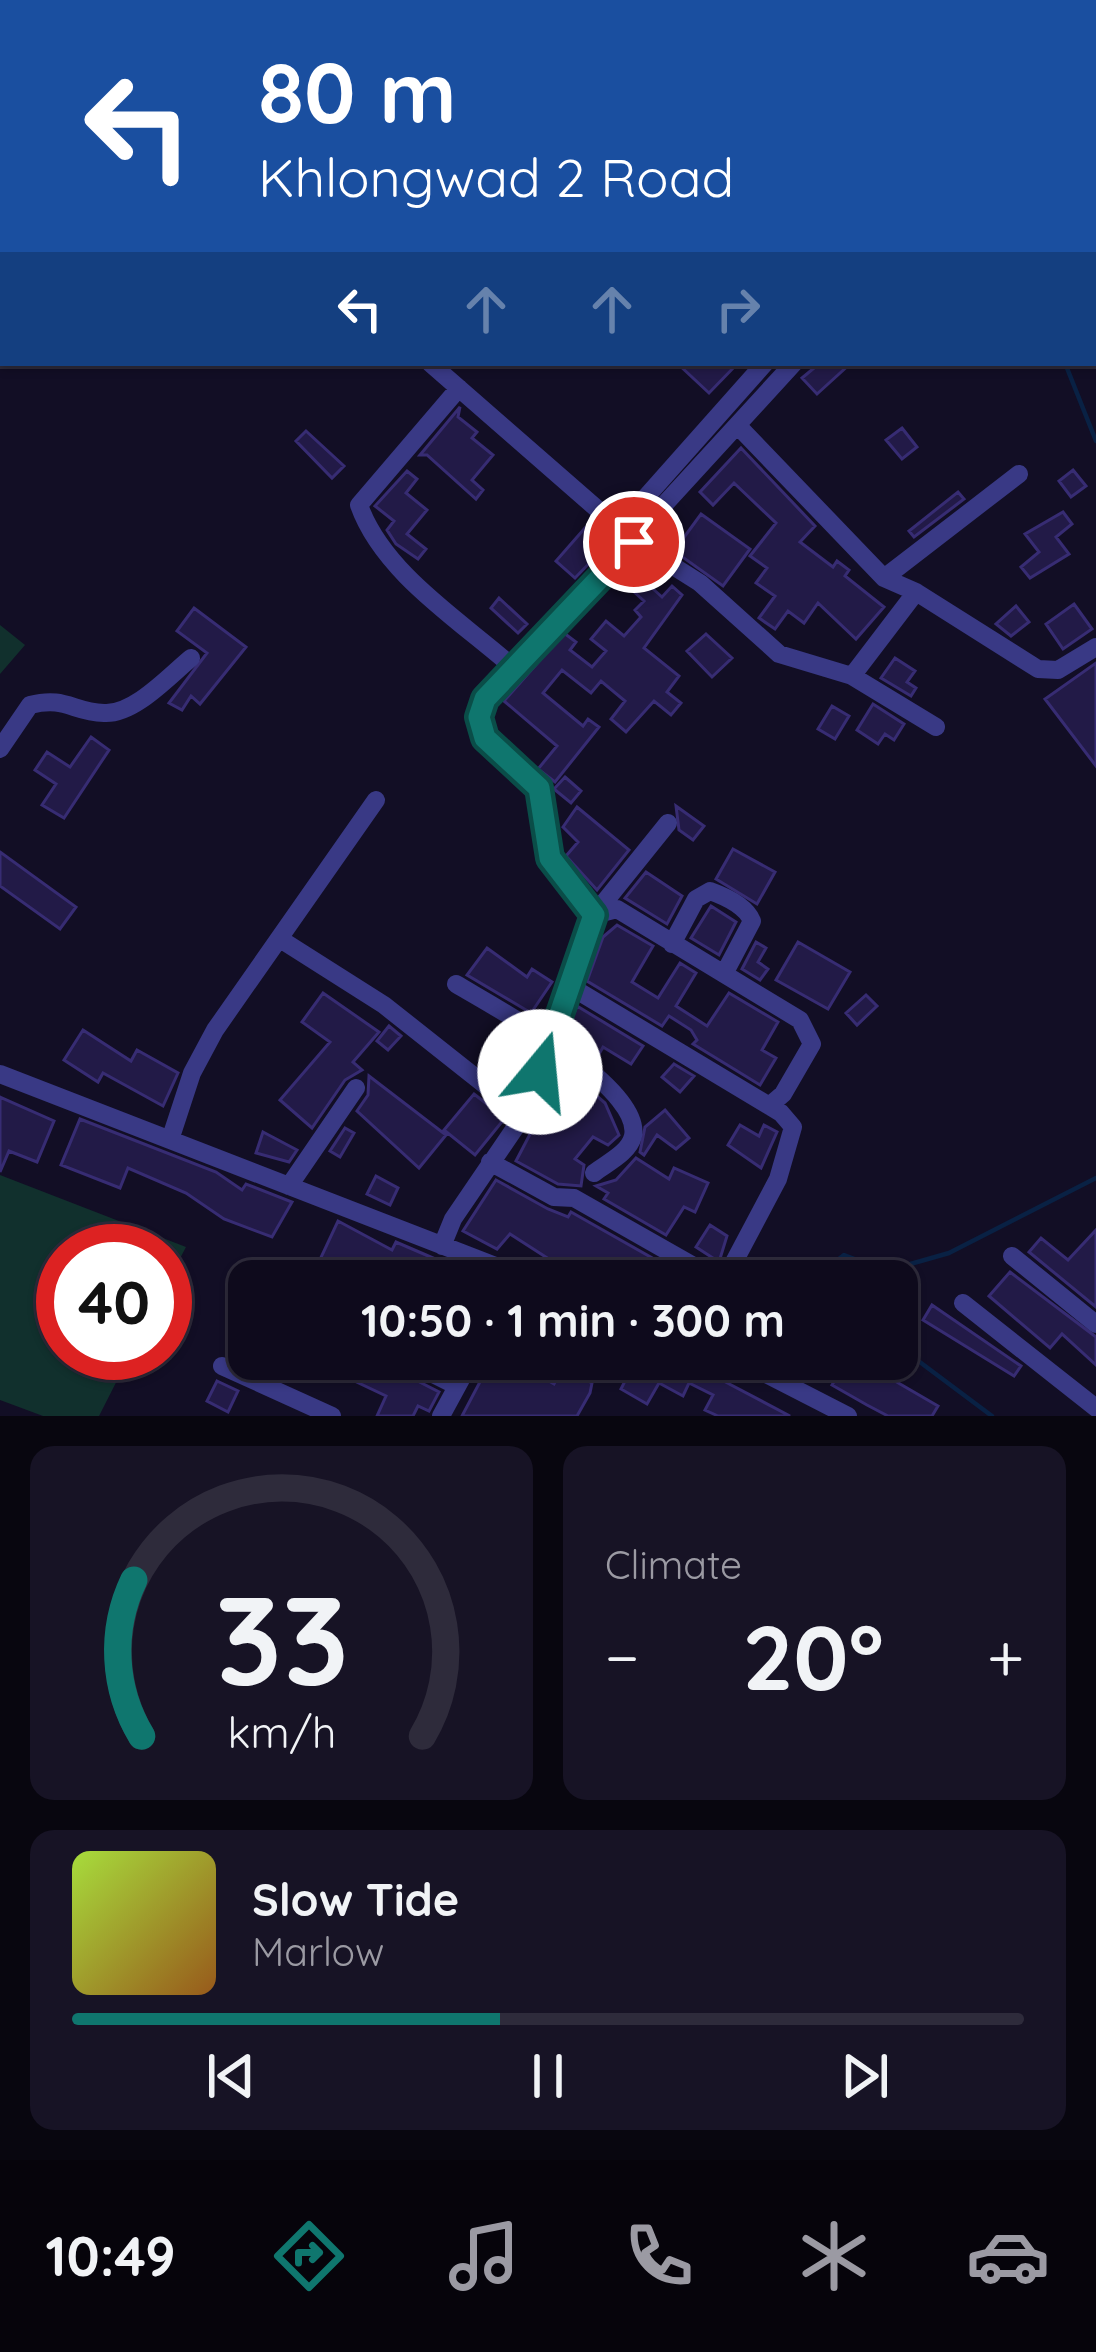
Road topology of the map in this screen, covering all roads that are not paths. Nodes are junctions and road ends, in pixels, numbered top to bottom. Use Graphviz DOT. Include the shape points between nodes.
graph roads {
  1 [pos="433,366"];
  2 [pos="757,366"];
  3 [pos="791,366"];
  4 [pos="459,388"];
  5 [pos="738,426"];
  6 [pos="1019,474"];
  7 [pos="634,542"];
  8 [pos="884,578"];
  9 [pos="916,592"];
  10 [pos="1096,647"];
  11 [pos="191,658"];
  12 [pos="514,668"];
  13 [pos="853,676"];
  14 [pos="936,727"];
  15 [pos="0,749"];
  16 [pos="376,800"];
  17 [pos="668,823"];
  18 [pos="594,915"];
  19 [pos="280,939"];
  20 [pos="672,944"];
  21 [pos="724,974"];
  22 [pos="456,984"];
  23 [pos="568,986"];
  24 [pos="548,1040"];
  25 [pos="0,1074"];
  26 [pos="356,1088"];
  27 [pos="769,1106"];
  28 [pos="523,1115"];
  29 [pos="170,1140"];
  30 [pos="490,1162"];
  31 [pos="593,1173"];
  32 [pos="290,1186"];
  33 [pos="442,1246"];
  34 [pos="1012,1256"];
  35 [pos="476,1260"];
  36 [pos="685,1260"];
  37 [pos="734,1260"];
  38 [pos="963,1303"];
  39 [pos="1096,1324"];
  40 [pos="222,1366"];
  41 [pos="444,1380"];
  42 [pos="461,1380"];
  43 [pos="778,1380"];
  44 [pos="457,1387"];
  45 [pos="1096,1408"];
  46 [pos="332,1416"];
  47 [pos="441,1416"];
  48 [pos="848,1416"];
  1 -- 4 [label="street"];
  2 -- 7 [label="street" via="630,515"];
  3 -- 5 [label="street"];
  4 -- 7 [label="street"];
  4 -- 12 [label="street" via="359,505 405,573"];
  5 -- 7 [label="street"];
  5 -- 8 [label="street"];
  6 -- 8 [label="street"];
  7 -- 12 [label="street"];
  7 -- 13 [label="street" via="700,583 779,654"];
  8 -- 9 [label="street"];
  9 -- 10 [label="street" via="1038,669 1058,670"];
  9 -- 13 [label="street"];
  11 -- 15 [label="street" via="108,714 56,698 30,704"];
  12 -- 18 [label="street" via="485,699 485,738 539,788 550,858"];
  13 -- 14 [label="street"];
  16 -- 19 [label="street"];
  17 -- 18 [label="street"];
  18 -- 20 [label="street" via="617,909"];
  18 -- 23 [label="street"];
  19 -- 28 [label="street" via="383,1005"];
  19 -- 29 [label="street" via="215,1030"];
  20 -- 21 [label="street"];
  20 -- 21 [label="street" via="695,899 718,894 752,921"];
  21 -- 27 [label="street" via="800,1020 812,1036 805,1060"];
  22 -- 24 [label="street"];
  23 -- 24 [label="street"];
  23 -- 27 [label="street"];
  24 -- 28 [label="street"];
  24 -- 31 [label="street" via="607,1083 632,1118 631,1142"];
  25 -- 29 [label="street"];
  26 -- 32 [label="street"];
  27 -- 37 [label="street" via="789,1120 794,1135"];
  28 -- 30 [label="street"];
  29 -- 32 [label="street"];
  30 -- 33 [label="street"];
  30 -- 36 [label="street"];
  32 -- 33 [label="street"];
  33 -- 35 [label="street"];
  34 -- 39 [label="street"];
  38 -- 45 [label="street"];
  40 -- 46 [label="street"];
  41 -- 44 [label="street"];
  42 -- 44 [label="street"];
  43 -- 48 [label="street"];
  44 -- 47 [label="street"];
}
